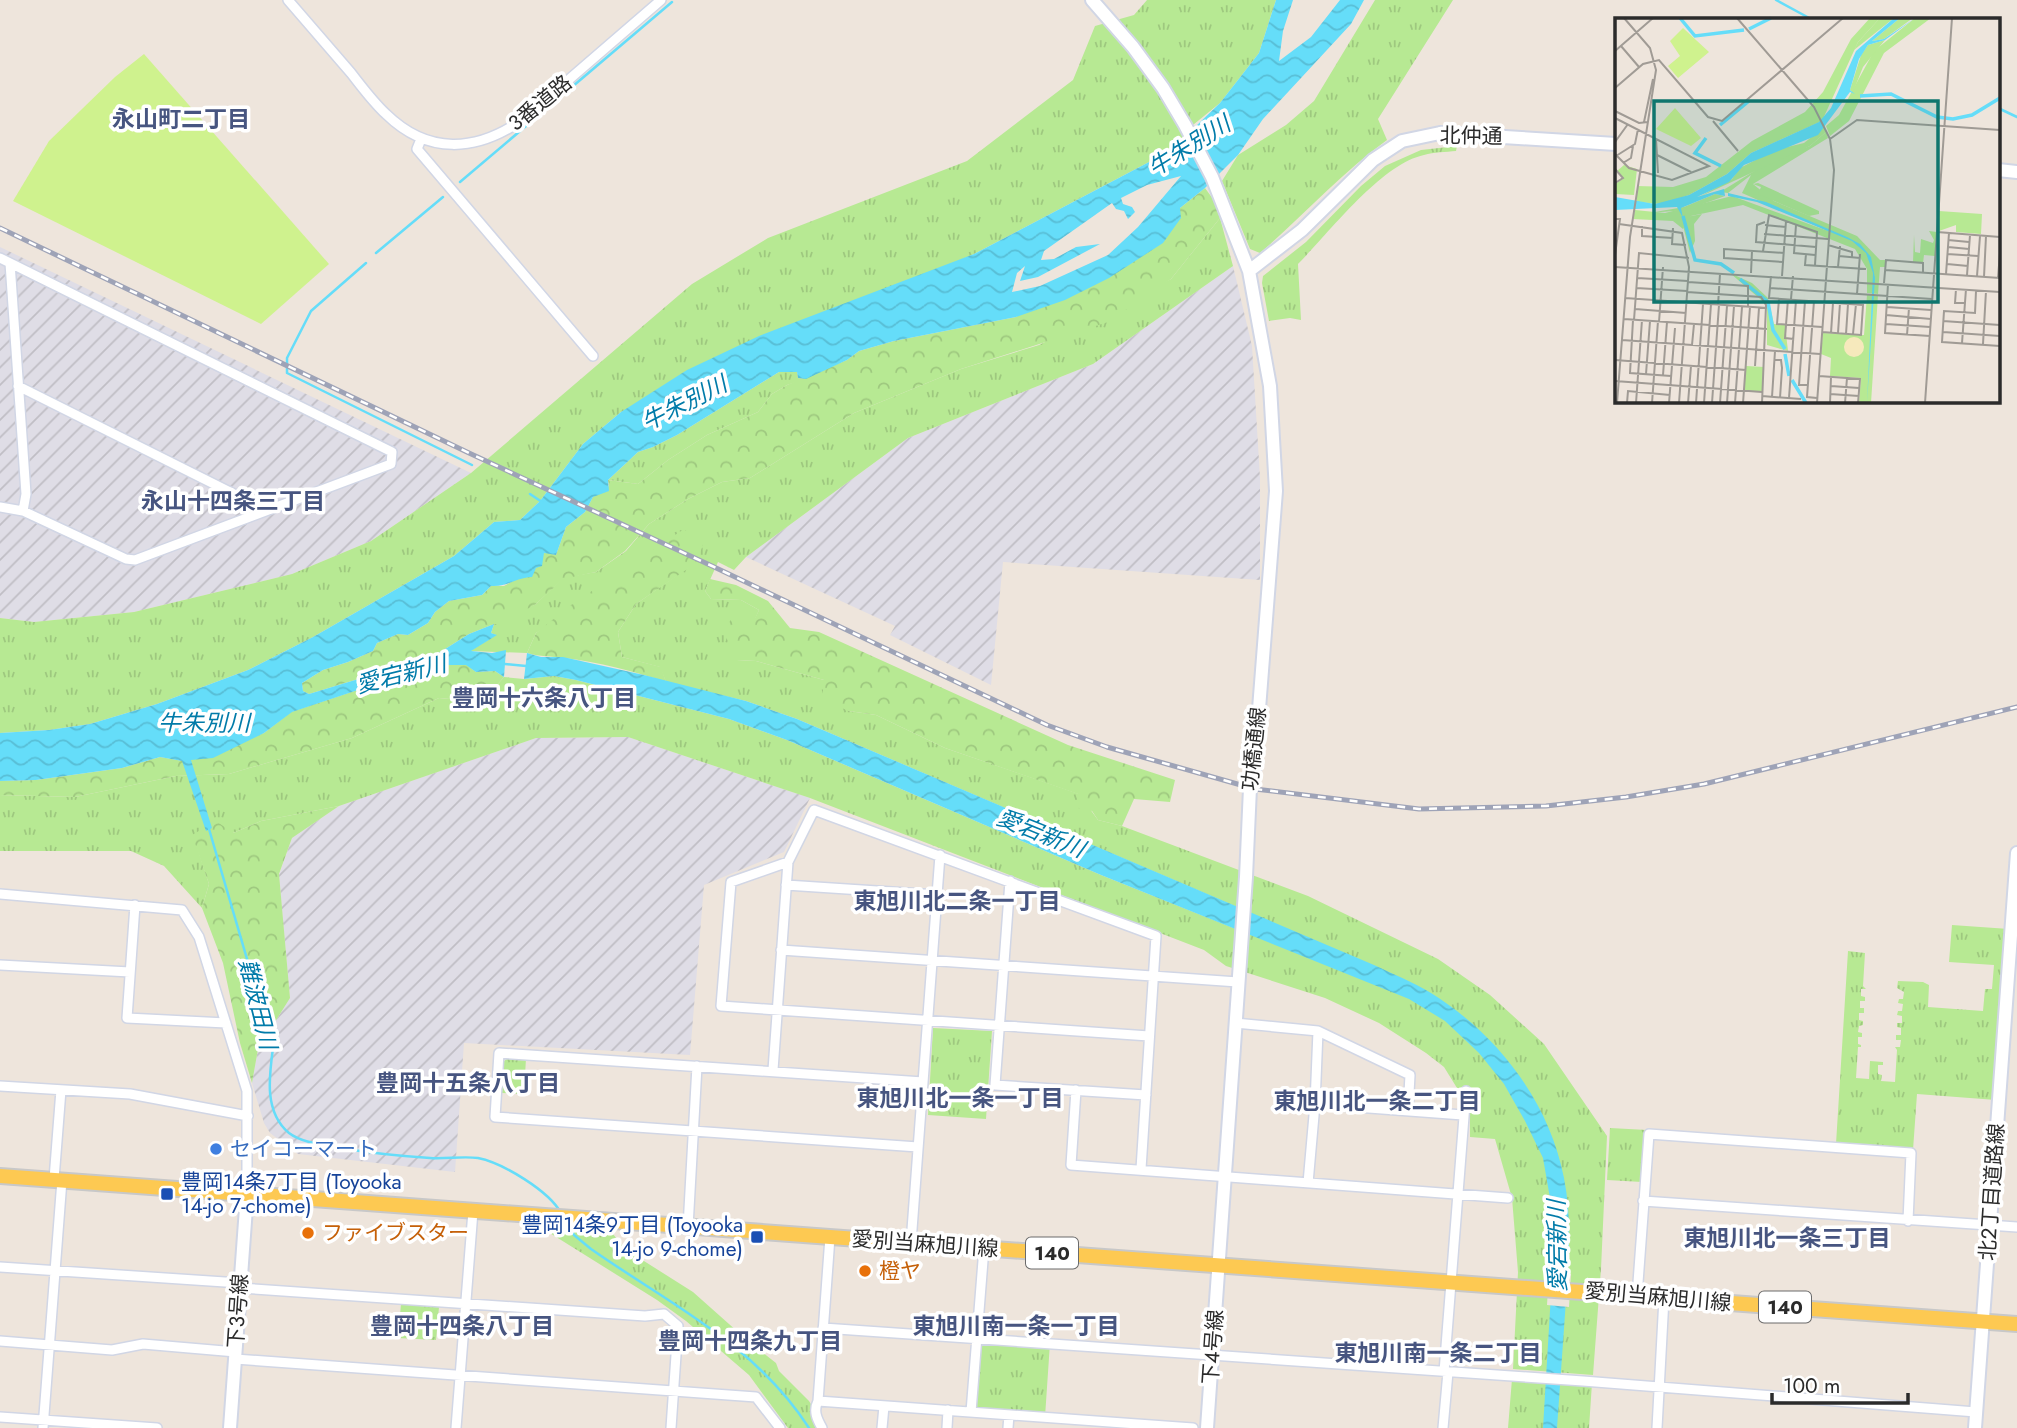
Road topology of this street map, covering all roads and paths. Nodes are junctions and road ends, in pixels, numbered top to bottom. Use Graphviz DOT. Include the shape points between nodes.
graph roads {
  1 [pos="288,0"];
  2 [pos="661,0"];
  3 [pos="1092,0"];
  4 [pos="421,139"];
  5 [pos="1615,144"];
  6 [pos="0,258"];
  7 [pos="10,263"];
  8 [pos="1249,271"];
  9 [pos="593,356"];
  10 [pos="18,386"];
  11 [pos="0,507"];
  12 [pos="266,510"];
  13 [pos="23,511"];
  14 [pos="2017,853"];
  15 [pos="940,855"];
  16 [pos="788,862"];
  17 [pos="1010,881"];
  18 [pos="786,886"];
  19 [pos="0,894"];
  20 [pos="938,895"];
  21 [pos="135,905"];
  22 [pos="2014,934"];
  23 [pos="781,950"];
  24 [pos="933,960"];
  25 [pos="0,965"];
  26 [pos="1003,965"];
  27 [pos="130,972"];
  28 [pos="1154,975"];
  29 [pos="1238,982"];
  30 [pos="777,1010"];
  31 [pos="928,1020"];
  32 [pos="226,1023"];
  33 [pos="1235,1023"];
  34 [pos="999,1026"];
  35 [pos="1318,1031"];
  36 [pos="1149,1036"];
  37 [pos="697,1066"];
  38 [pos="773,1070"];
  39 [pos="923,1082"];
  40 [pos="0,1086"];
  41 [pos="61,1090"];
  42 [pos="1076,1090"];
  43 [pos="1466,1091"];
  44 [pos="1146,1095"];
  45 [pos="1315,1104"];
  46 [pos="1408,1111"];
  47 [pos="1463,1115"];
  48 [pos="248,1116"];
  49 [pos="693,1131"];
  50 [pos="918,1147"];
  51 [pos="1141,1169"];
  52 [pos="0,1176"];
  53 [pos="1225,1177"];
  54 [pos="58,1180"];
  55 [pos="1308,1183"];
  56 [pos="247,1194"];
  57 [pos="1458,1194"];
  58 [pos="1508,1198"];
  59 [pos="1643,1201"];
  60 [pos="472,1211"];
  61 [pos="1908,1221"];
  62 [pos="1990,1226"];
  63 [pos="688,1227"];
  64 [pos="2017,1227"];
  65 [pos="830,1237"];
  66 [pos="911,1243"];
  67 [pos="984,1248"];
  68 [pos="1219,1265"];
  69 [pos="0,1267"];
  70 [pos="54,1271"];
  71 [pos="1450,1283"];
  72 [pos="240,1286"];
  73 [pos="1637,1296"];
  74 [pos="1664,1298"];
  75 [pos="466,1303"];
  76 [pos="1983,1322"];
  77 [pos="2017,1324"];
  78 [pos="824,1328"];
  79 [pos="977,1338"];
  80 [pos="0,1341"];
  81 [pos="49,1344"];
  82 [pos="235,1355"];
  83 [pos="1212,1356"];
  84 [pos="1446,1372"];
  85 [pos="459,1376"];
  86 [pos="1659,1387"];
  87 [pos="675,1391"];
  88 [pos="818,1401"];
  89 [pos="884,1406"];
  90 [pos="948,1410"];
  91 [pos="971,1412"];
  92 [pos="1976,1412"];
  93 [pos="1009,1415"];
  94 [pos="0,1417"];
  95 [pos="44,1424"];
  96 [pos="1074,1424"];
  97 [pos="1136,1426"];
  98 [pos="156,1428"];
  99 [pos="230,1428"];
  100 [pos="456,1428"];
  101 [pos="671,1428"];
  102 [pos="780,1428"];
  103 [pos="822,1428"];
  104 [pos="883,1428"];
  105 [pos="947,1428"];
  106 [pos="1009,1428"];
  107 [pos="1193,1428"];
  108 [pos="1207,1428"];
  109 [pos="1444,1428"];
  110 [pos="1657,1428"];
  111 [pos="1975,1428"];
  1 -- 4 [label="street, 3番道路" via="385,114"];
  2 -- 4 [label="street, 3番道路" via="504,132 466,144"];
  3 -- 8 [label="street, 功橋通線" via="1133,47 1185,125 1212,177"];
  4 -- 9 [label="street" via="417,149"];
  5 -- 8 [label="street, 北仲通" via="1440,133 1402,141 1373,160 1303,230"];
  6 -- 7 [label="street"];
  7 -- 10 [label="street"];
  7 -- 12 [label="street" via="392,452 391,464"];
  8 -- 29 [label="street, 功橋通線" via="1270,386 1276,491"];
  10 -- 12 [label="street"];
  10 -- 13 [label="street" via="26,494"];
  11 -- 13 [label="street"];
  12 -- 13 [label="street" via="135,560"];
  14 -- 22 [label="street, 北2丁目道路線"];
  15 -- 16 [label="street" via="814,810"];
  15 -- 17 [label="street"];
  15 -- 20 [label="street"];
  16 -- 18 [label="street"];
  16 -- 30 [label="street" via="731,882 721,1006"];
  17 -- 26 [label="street"];
  17 -- 28 [label="street" via="1156,936"];
  18 -- 20 [label="street"];
  18 -- 23 [label="street"];
  19 -- 21 [label="street"];
  20 -- 24 [label="street"];
  21 -- 27 [label="street"];
  21 -- 32 [label="street" via="182,910 199,937"];
  22 -- 62 [label="street, 北2丁目道路線"];
  23 -- 24 [label="street"];
  23 -- 30 [label="street"];
  24 -- 26 [label="street"];
  24 -- 31 [label="street"];
  25 -- 27 [label="street"];
  26 -- 28 [label="street"];
  26 -- 34 [label="street"];
  27 -- 32 [label="street" via="127,1018"];
  28 -- 29 [label="street"];
  28 -- 36 [label="street"];
  29 -- 33 [label="street, 功橋通線"];
  30 -- 31 [label="street"];
  30 -- 38 [label="street"];
  31 -- 34 [label="street"];
  31 -- 39 [label="street"];
  32 -- 48 [label="street" via="247,1091"];
  33 -- 35 [label="street"];
  33 -- 53 [label="street, 功橋通線"];
  34 -- 36 [label="street"];
  34 -- 42 [label="street" via="995,1085"];
  35 -- 45 [label="street"];
  35 -- 46 [label="street" via="1409,1075"];
  36 -- 44 [label="street"];
  37 -- 38 [label="street"];
  37 -- 49 [label="street"];
  37 -- 49 [label="street" via="499,1053 495,1117"];
  38 -- 39 [label="street"];
  39 -- 50 [label="street"];
  40 -- 41 [label="street"];
  41 -- 48 [label="street" via="130,1094"];
  41 -- 54 [label="street"];
  42 -- 44 [label="street"];
  42 -- 51 [label="street" via="1071,1164"];
  43 -- 47 [label="street"];
  44 -- 51 [label="street"];
  45 -- 46 [label="street"];
  45 -- 55 [label="street"];
  46 -- 47 [label="street"];
  47 -- 57 [label="street"];
  48 -- 56 [label="street"];
  49 -- 50 [label="street"];
  49 -- 63 [label="street"];
  50 -- 66 [label="street"];
  51 -- 53 [label="street"];
  52 -- 54 [label="main road, 愛別当麻旭川線 / 140"];
  53 -- 55 [label="street"];
  53 -- 68 [label="street, 功橋通線"];
  54 -- 56 [label="main road, 愛別当麻旭川線 / 140"];
  54 -- 70 [label="street"];
  55 -- 57 [label="street"];
  56 -- 60 [label="main road, 愛別当麻旭川線 / 140"];
  56 -- 72 [label="street, 下3号線"];
  57 -- 58 [label="street"];
  57 -- 71 [label="street"];
  59 -- 61 [label="street"];
  59 -- 61 [label="street" via="1648,1134 1898,1152 1911,1153"];
  59 -- 73 [label="street"];
  60 -- 63 [label="main road, 愛別当麻旭川線 / 140"];
  60 -- 75 [label="street"];
  61 -- 62 [label="street"];
  62 -- 64 [label="street"];
  62 -- 76 [label="street, 北2丁目道路線"];
  63 -- 65 [label="main road, 愛別当麻旭川線 / 140"];
  65 -- 66 [label="main road, 愛別当麻旭川線 / 140"];
  65 -- 78 [label="street"];
  66 -- 67 [label="main road, 愛別当麻旭川線 / 140"];
  67 -- 68 [label="main road, 愛別当麻旭川線 / 140"];
  67 -- 79 [label="street"];
  68 -- 71 [label="main road, 愛別当麻旭川線 / 140"];
  68 -- 83 [label="street, 下4号線"];
  69 -- 70 [label="street"];
  70 -- 72 [label="street"];
  70 -- 81 [label="street"];
  71 -- 73 [label="main road, 愛別当麻旭川線 / 140"];
  71 -- 84 [label="street"];
  72 -- 75 [label="street"];
  72 -- 82 [label="street, 下3号線"];
  73 -- 74 [label="main road, 愛別当麻旭川線 / 140"];
  74 -- 76 [label="main road, 愛別当麻旭川線 / 140"];
  74 -- 86 [label="street"];
  75 -- 85 [label="street"];
  75 -- 87 [label="street" via="664,1314 678,1326"];
  76 -- 77 [label="main road, 愛別当麻旭川線 / 140"];
  76 -- 92 [label="street, 北2丁目道路線"];
  78 -- 79 [label="street"];
  78 -- 88 [label="street"];
  79 -- 83 [label="street"];
  79 -- 91 [label="street"];
  80 -- 81 [label="street"];
  81 -- 82 [label="street" via="112,1350 143,1344"];
  81 -- 95 [label="street"];
  82 -- 85 [label="street"];
  82 -- 99 [label="street, 下3号線"];
  83 -- 84 [label="street"];
  83 -- 108 [label="street, 下4号線"];
  84 -- 86 [label="street"];
  84 -- 109 [label="street"];
  85 -- 87 [label="street"];
  85 -- 100 [label="street"];
  86 -- 92 [label="street"];
  86 -- 110 [label="street"];
  87 -- 101 [label="street"];
  87 -- 102 [label="street" via="756,1397"];
  88 -- 89 [label="street"];
  88 -- 103 [label="street" via="816,1416"];
  89 -- 90 [label="street"];
  89 -- 104 [label="street"];
  90 -- 91 [label="street"];
  90 -- 105 [label="street"];
  91 -- 93 [label="street"];
  92 -- 111 [label="street, 北2丁目道路線"];
  93 -- 96 [label="street"];
  93 -- 106 [label="street"];
  94 -- 95 [label="street"];
  95 -- 98 [label="street"];
  96 -- 97 [label="street"];
  97 -- 107 [label="street"];
}
